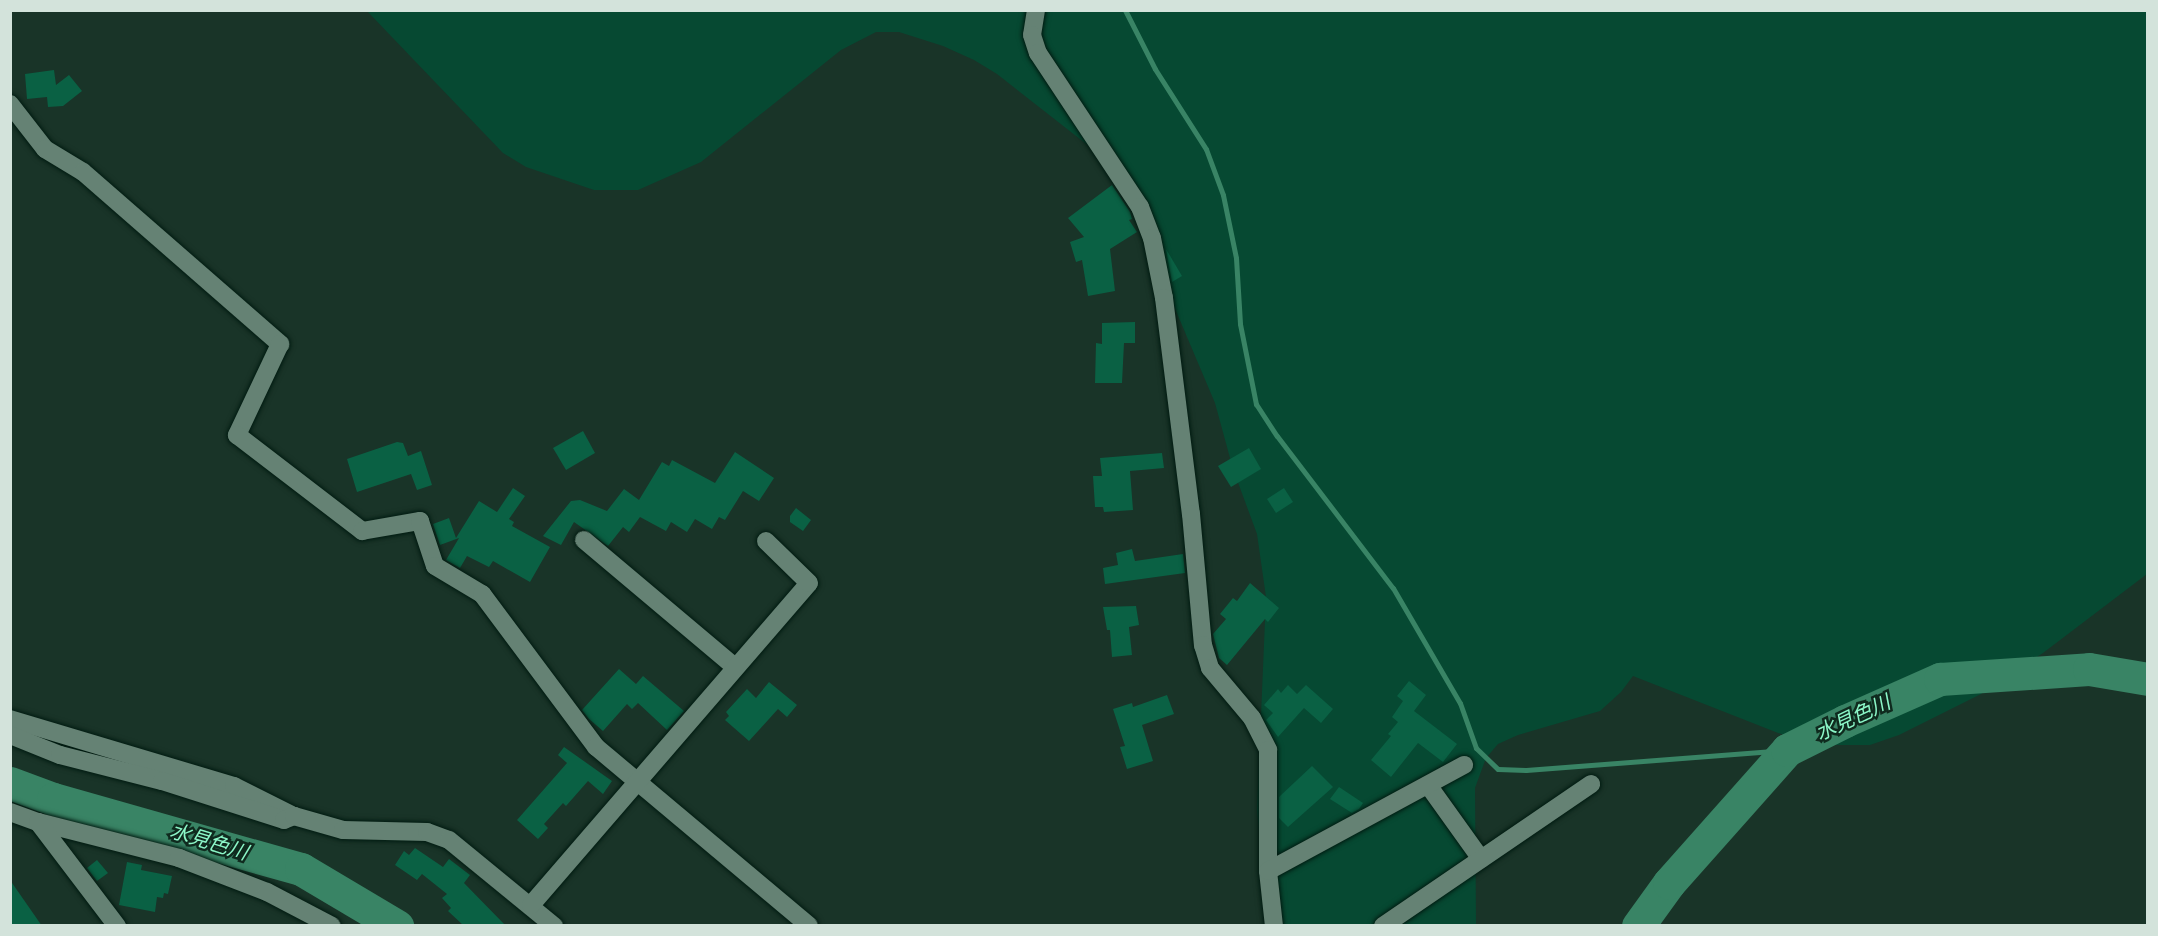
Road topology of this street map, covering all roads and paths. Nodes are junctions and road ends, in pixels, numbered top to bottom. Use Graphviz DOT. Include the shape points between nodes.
graph roads {
  1 [pos="1035,10"];
  2 [pos="10,104"];
  3 [pos="584,540"];
  4 [pos="766,541"];
  5 [pos="735,668"];
  6 [pos="10,719"];
  7 [pos="10,735"];
  8 [pos="1464,765"];
  9 [pos="639,781"];
  10 [pos="1591,784"];
  11 [pos="1428,785"];
  12 [pos="10,812"];
  13 [pos="294,816"];
  14 [pos="38,822"];
  15 [pos="1481,859"];
  16 [pos="1268,871"];
  17 [pos="531,905"];
  18 [pos="117,926"];
  19 [pos="332,926"];
  20 [pos="554,926"];
  21 [pos="808,926"];
  22 [pos="1274,926"];
  23 [pos="1383,926"];
  1 -- 16 [label="street" via="1032,35 1038,53 1140,207 1152,238 1191,514 1203,645 1210,669 1252,718 1268,750"];
  2 -- 9 [label="street" via="45,149 83,172 280,344 237,435 362,531 420,521 435,566 482,594 596,747"];
  3 -- 5 [label="street"];
  4 -- 5 [label="street" via="809,583"];
  5 -- 9 [label="street"];
  6 -- 13 [label="street" via="234,786"];
  7 -- 13 [label="street" via="60,755 162,781 284,820"];
  8 -- 11 [label="street"];
  9 -- 17 [label="street"];
  9 -- 21 [label="street"];
  10 -- 15 [label="street"];
  11 -- 15 [label="street"];
  11 -- 16 [label="street"];
  12 -- 14 [label="street"];
  13 -- 17 [label="street" via="343,830 427,832 449,840"];
  14 -- 18 [label="street"];
  14 -- 19 [label="street" via="179,858 267,892"];
  15 -- 23 [label="street"];
  16 -- 22 [label="street"];
  17 -- 20 [label="street"];
}
